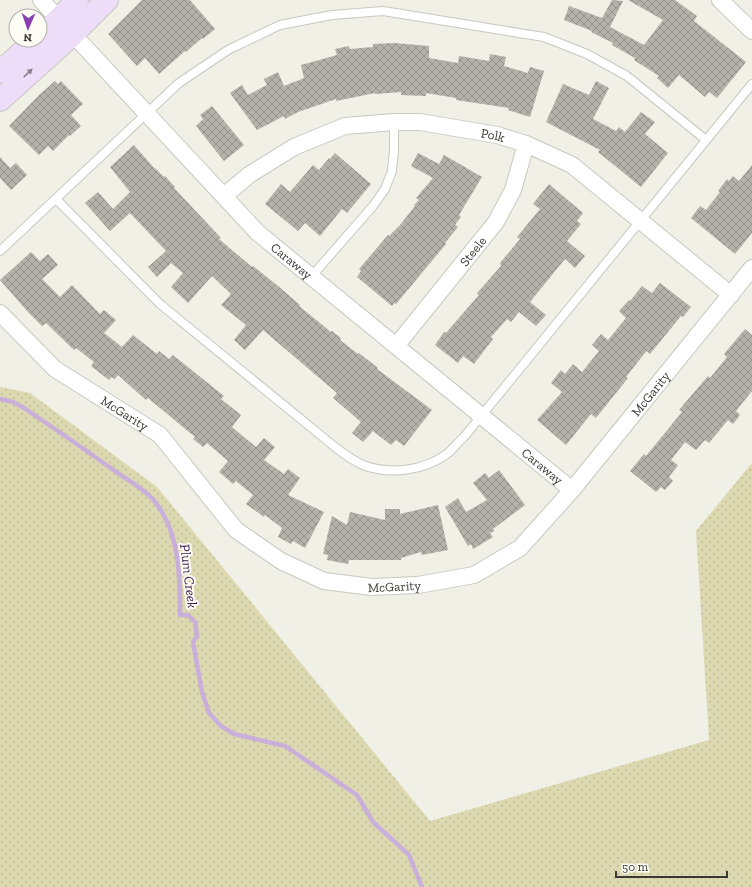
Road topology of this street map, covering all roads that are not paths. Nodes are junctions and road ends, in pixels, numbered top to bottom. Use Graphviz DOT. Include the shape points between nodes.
graph roads {
  1 [pos="41,0"];
  2 [pos="77,0"];
  3 [pos="107,0"];
  4 [pos="720,0"];
  5 [pos="66,27"];
  6 [pos="752,31"];
  7 [pos="48,33"];
  8 [pos="27,48"];
  9 [pos="0,72"];
  10 [pos="752,84"];
  11 [pos="0,100"];
  12 [pos="146,113"];
  13 [pos="394,122"];
  14 [pos="706,140"];
  15 [pos="526,144"];
  16 [pos="224,196"];
  17 [pos="56,198"];
  18 [pos="640,220"];
  19 [pos="0,251"];
  20 [pos="752,268"];
  21 [pos="311,277"];
  22 [pos="731,295"];
  23 [pos="0,313"];
  24 [pos="396,346"];
  25 [pos="481,415"];
  26 [pos="572,490"];
  1 -- 5 [label="street, Caraway"];
  2 -- 5 [label="street"];
  3 -- 5 [label="street"];
  4 -- 6 [label="street"];
  5 -- 7 [label="street"];
  11 -- 5 [label="street, one-way"];
  5 -- 12 [label="street, Caraway"];
  8 -- 9 [label="street"];
  10 -- 14 [label="lane"];
  12 -- 14 [label="lane" via="178,83 228,50 280,25 332,15 383,11 544,37 587,54 627,76"];
  12 -- 16 [label="street, Caraway"];
  12 -- 17 [label="lane"];
  13 -- 15 [label="street, Polk" via="420,122 497,135"];
  13 -- 16 [label="street, Polk" via="345,126 294,147 249,175"];
  13 -- 21 [label="lane" via="392,171 385,189"];
  14 -- 18 [label="lane"];
  15 -- 18 [label="street, Polk" via="572,165"];
  15 -- 24 [label="street, Steele" via="513,190 496,222"];
  16 -- 21 [label="street, Caraway" via="258,233"];
  17 -- 19 [label="lane"];
  17 -- 25 [label="lane" via="160,304 350,459 376,469 398,470 423,466 447,454"];
  18 -- 22 [label="street, Polk"];
  18 -- 25 [label="lane"];
  20 -- 22 [label="street, McGarity"];
  21 -- 24 [label="street, Caraway"];
  22 -- 26 [label="street, McGarity"];
  23 -- 26 [label="street, McGarity" via="55,369 160,435 236,530 281,561 324,581 372,587 418,586 474,575 520,548"];
  24 -- 25 [label="street, Caraway"];
  25 -- 26 [label="street, Caraway"];
}
